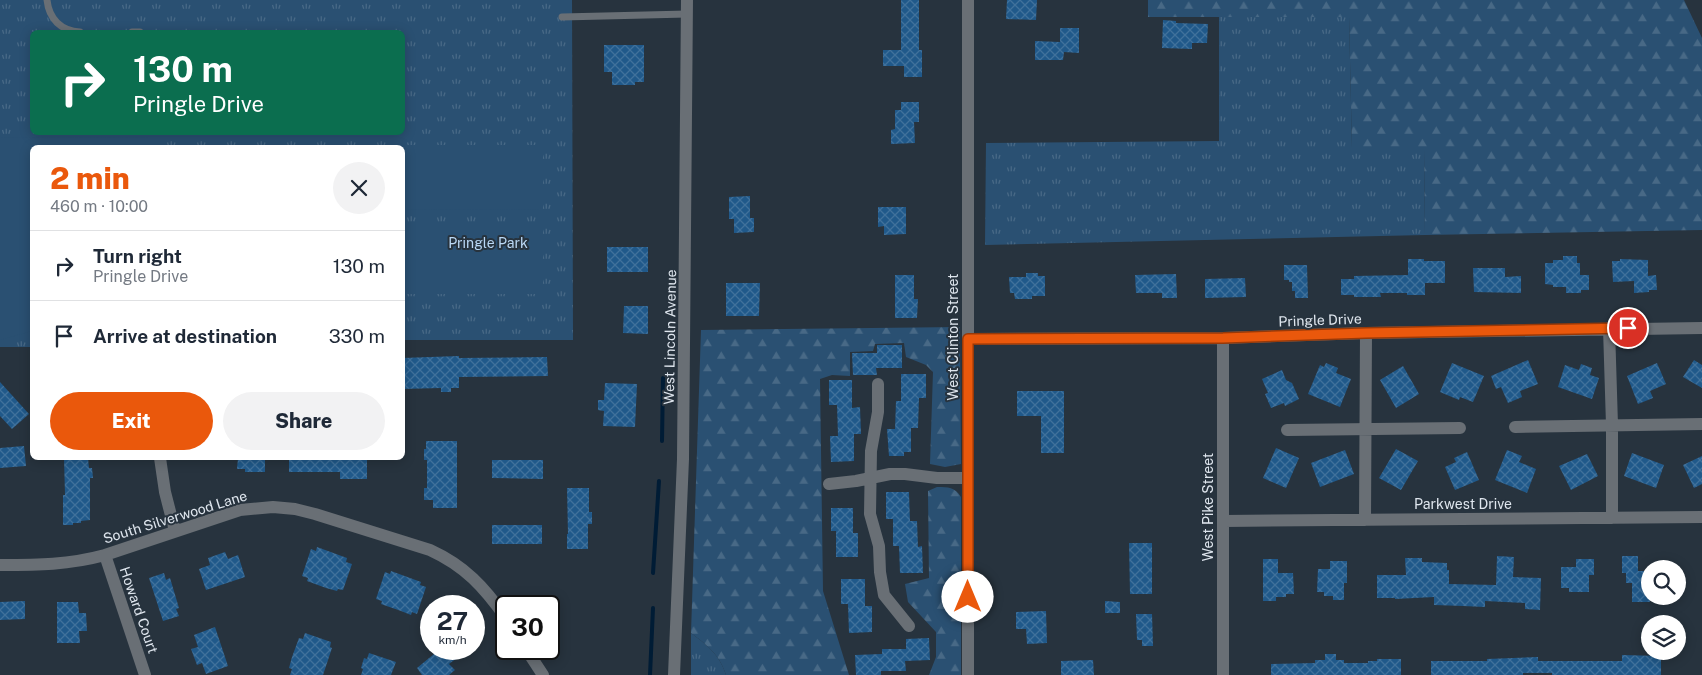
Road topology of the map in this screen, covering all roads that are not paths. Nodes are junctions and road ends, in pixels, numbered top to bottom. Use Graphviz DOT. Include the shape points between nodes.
graph roads {
  1 [pos="47,0"];
  2 [pos="687,0"];
  3 [pos="968,0"];
  4 [pos="687,14"];
  5 [pos="562,17"];
  6 [pos="71,30"];
  7 [pos="1610,328"];
  8 [pos="1702,328"];
  9 [pos="1366,333"];
  10 [pos="1223,338"];
  11 [pos="968,339"];
  12 [pos="878,384"];
  13 [pos="1702,424"];
  14 [pos="1612,425"];
  15 [pos="1515,427"];
  16 [pos="1460,428"];
  17 [pos="1366,429"];
  18 [pos="1287,430"];
  19 [pos="160,460"];
  20 [pos="870,478"];
  21 [pos="968,478"];
  22 [pos="829,484"];
  23 [pos="1702,517"];
  24 [pos="1612,518"];
  25 [pos="1365,520"];
  26 [pos="1224,521"];
  27 [pos="175,531"];
  28 [pos="105,555"];
  29 [pos="0,565"];
  30 [pos="495,603"];
  31 [pos="909,626"];
  32 [pos="533,660"];
  33 [pos="145,675"];
  34 [pos="543,675"];
  35 [pos="674,675"];
  36 [pos="968,675"];
  37 [pos="1223,675"];
  1 -- 6 [label="lane" via="50,14 56,22"];
  2 -- 4 [label="street, West Lincoln Avenue"];
  3 -- 11 [label="street, West Clinton Street"];
  4 -- 5 [label="lane"];
  4 -- 35 [label="street, West Lincoln Avenue" via="684,441"];
  7 -- 8 [label="street, Pringle Drive"];
  7 -- 9 [label="street, Pringle Drive"];
  7 -- 14 [label="street"];
  9 -- 10 [label="street, Pringle Drive"];
  9 -- 17 [label="street"];
  10 -- 11 [label="street, Pringle Drive"];
  10 -- 26 [label="street, West Pike Street"];
  11 -- 21 [label="street, West Clinton Street"];
  12 -- 20 [label="street"];
  13 -- 14 [label="street"];
  14 -- 15 [label="street"];
  14 -- 24 [label="street"];
  16 -- 17 [label="street"];
  17 -- 18 [label="street"];
  17 -- 25 [label="street"];
  19 -- 27 [label="street"];
  20 -- 21 [label="street" via="905,474"];
  20 -- 22 [label="street"];
  20 -- 31 [label="street" via="870,514 879,546 881,586 890,605"];
  21 -- 36 [label="street, West Clinton Street"];
  23 -- 24 [label="street, Parkwest Drive"];
  24 -- 25 [label="street, Parkwest Drive"];
  25 -- 26 [label="street, Parkwest Drive"];
  26 -- 37 [label="street, West Pike Street"];
  27 -- 28 [label="street, South Silverwood Lane"];
  27 -- 30 [label="street, South Silverwood Lane" via="240,510 295,509 442,555 468,572"];
  28 -- 29 [label="street, South Silverwood Lane" via="65,564"];
  28 -- 33 [label="street, Howard Court"];
  32 -- 34 [label="street"];
}
